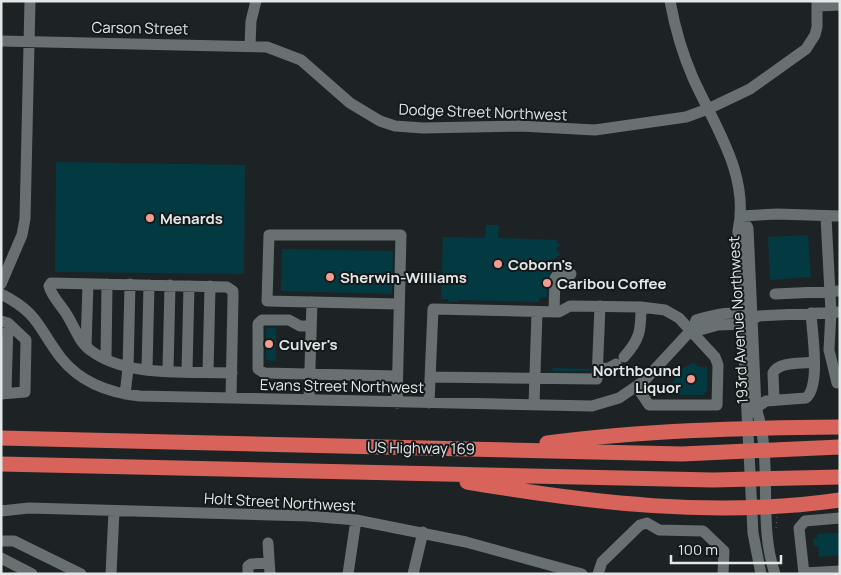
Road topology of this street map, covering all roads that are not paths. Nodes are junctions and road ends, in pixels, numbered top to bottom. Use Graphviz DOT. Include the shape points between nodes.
graph roads {
  1 [pos="30,1"];
  2 [pos="256,1"];
  3 [pos="670,1"];
  4 [pos="817,4"];
  5 [pos="840,5"];
  6 [pos="29,40"];
  7 [pos="1,41"];
  8 [pos="250,45"];
  9 [pos="708,109"];
  10 [pos="741,216"];
  11 [pos="840,216"];
  12 [pos="826,217"];
  13 [pos="571,274"];
  14 [pos="1,284"];
  15 [pos="88,284"];
  16 [pos="107,284"];
  17 [pos="130,284"];
  18 [pos="149,285"];
  19 [pos="170,285"];
  20 [pos="189,286"];
  21 [pos="210,286"];
  22 [pos="835,291"];
  23 [pos="1,294"];
  24 [pos="775,294"];
  25 [pos="433,301"];
  26 [pos="312,302"];
  27 [pos="399,304"];
  28 [pos="600,306"];
  29 [pos="641,307"];
  30 [pos="464,310"];
  31 [pos="537,312"];
  32 [pos="554,312"];
  33 [pos="835,312"];
  34 [pos="811,313"];
  35 [pos="747,318"];
  36 [pos="4,322"];
  37 [pos="311,326"];
  38 [pos="692,329"];
  39 [pos="86,346"];
  40 [pos="106,359"];
  41 [pos="813,362"];
  42 [pos="128,368"];
  43 [pos="147,369"];
  44 [pos="598,369"];
  45 [pos="168,370"];
  46 [pos="187,371"];
  47 [pos="208,372"];
  48 [pos="232,373"];
  49 [pos="309,374"];
  50 [pos="397,376"];
  51 [pos="431,377"];
  52 [pos="535,379"];
  53 [pos="837,383"];
  54 [pos="637,386"];
  55 [pos="4,393"];
  56 [pos="125,394"];
  57 [pos="231,398"];
  58 [pos="309,400"];
  59 [pos="774,400"];
  60 [pos="397,403"];
  61 [pos="429,403"];
  62 [pos="534,405"];
  63 [pos="756,408"];
  64 [pos="840,426"];
  65 [pos="756,428"];
  66 [pos="1,438"];
  67 [pos="840,447"];
  68 [pos="496,449"];
  69 [pos="1,464"];
  70 [pos="413,473"];
  71 [pos="840,478"];
  72 [pos="840,500"];
  73 [pos="760,508"];
  74 [pos="1,511"];
  75 [pos="114,511"];
  76 [pos="840,518"];
  77 [pos="356,520"];
  78 [pos="423,532"];
  79 [pos="1,541"];
  80 [pos="268,544"];
  81 [pos="1,558"];
  82 [pos="270,568"];
  83 [pos="840,571"];
  84 [pos="113,573"];
  85 [pos="804,573"];
  86 [pos="32,574"];
  87 [pos="81,574"];
  88 [pos="248,574"];
  89 [pos="348,574"];
  90 [pos="413,574"];
  91 [pos="582,574"];
  92 [pos="598,574"];
  93 [pos="723,574"];
  94 [pos="761,574"];
  95 [pos="775,574"];
  1 -- 6 [label="street"];
  2 -- 8 [label="street"];
  3 -- 9 [label="street, 193rd Avenue Northwest" via="687,65"];
  4 -- 5 [label="street"];
  4 -- 9 [label="street, Dodge Street Northwest" via="815,35 806,49 750,89"];
  6 -- 7 [label="street, Carson Street"];
  6 -- 8 [label="street, Carson Street"];
  6 -- 14 [label="street" via="25,219 22,235"];
  8 -- 9 [label="street, Dodge Street Northwest" via="284,51 301,60 350,103 394,126 520,126 595,130 676,118"];
  9 -- 10 [label="street, 193rd Avenue Northwest" via="732,160"];
  10 -- 12 [label="street"];
  10 -- 35 [label="street, 193rd Avenue Northwest" via="748,228"];
  11 -- 12 [label="street"];
  12 -- 22 [label="street"];
  13 -- 32 [label="street" via="558,274 555,278"];
  15 -- 16 [label="street"];
  15 -- 39 [label="street"];
  15 -- 39 [label="street" via="51,283 49,286"];
  16 -- 17 [label="street"];
  16 -- 40 [label="street"];
  17 -- 18 [label="street"];
  17 -- 42 [label="street"];
  18 -- 19 [label="street"];
  18 -- 43 [label="street"];
  19 -- 20 [label="street"];
  19 -- 45 [label="street"];
  20 -- 21 [label="street"];
  20 -- 46 [label="street"];
  21 -- 47 [label="street"];
  21 -- 48 [label="street" via="228,287 233,291"];
  22 -- 24 [label="street"];
  22 -- 33 [label="street"];
  23 -- 56 [label="street, Evans Street Northwest" via="31,314 63,360 77,373 103,389"];
  25 -- 30 [label="street" via="460,302"];
  26 -- 27 [label="street"];
  26 -- 27 [label="street" via="267,302 269,235 401,235"];
  26 -- 37 [label="street"];
  27 -- 50 [label="street"];
  28 -- 29 [label="street"];
  28 -- 32 [label="street" via="570,306"];
  28 -- 44 [label="street"];
  29 -- 38 [label="street" via="671,313"];
  29 -- 44 [label="street" via="639,335 634,346 608,368"];
  30 -- 31 [label="street"];
  30 -- 51 [label="street" via="433,309"];
  31 -- 32 [label="street"];
  31 -- 52 [label="street"];
  33 -- 34 [label="street"];
  33 -- 53 [label="street" via="829,350"];
  34 -- 35 [label="street"];
  34 -- 41 [label="street"];
  35 -- 38 [label="street" via="700,330"];
  35 -- 63 [label="street, 193rd Avenue Northwest"];
  35 -- 65 [label="street, 193rd Avenue Northwest" via="742,334"];
  36 -- 55 [label="street"];
  36 -- 55 [label="street" via="26,340 25,392"];
  37 -- 49 [label="street"];
  37 -- 49 [label="street" via="300,326 289,320 262,320 258,324 258,369 264,374"];
  38 -- 54 [label="street, Evans Street Northwest"];
  38 -- 54 [label="street" via="717,361 717,405 649,405"];
  39 -- 40 [label="street"];
  40 -- 42 [label="street"];
  41 -- 59 [label="street" via="775,370"];
  41 -- 59 [label="street" via="814,381 810,395"];
  42 -- 43 [label="street"];
  42 -- 56 [label="street"];
  43 -- 45 [label="street"];
  44 -- 52 [label="street" via="597,379"];
  45 -- 46 [label="street"];
  46 -- 47 [label="street"];
  47 -- 48 [label="street"];
  48 -- 57 [label="street"];
  49 -- 50 [label="street"];
  49 -- 58 [label="street"];
  50 -- 60 [label="street"];
  51 -- 52 [label="street"];
  51 -- 61 [label="street"];
  52 -- 62 [label="street"];
  54 -- 62 [label="street, Evans Street Northwest" via="620,398 592,406"];
  56 -- 57 [label="street, Evans Street Northwest"];
  57 -- 58 [label="street, Evans Street Northwest"];
  58 -- 60 [label="street, Evans Street Northwest"];
  59 -- 63 [label="street"];
  60 -- 61 [label="street, Evans Street Northwest"];
  61 -- 62 [label="street, Evans Street Northwest"];
  63 -- 65 [label="street, 193rd Avenue Northwest"];
  64 -- 65 [label="highway"];
  65 -- 68 [label="highway" via="587,438"];
  65 -- 73 [label="street, 193rd Avenue Northwest" via="766,484"];
  65 -- 73 [label="street, 193rd Avenue Northwest" via="751,484"];
  66 -- 68 [label="highway, US Highway 169"];
  67 -- 68 [label="highway, US Highway 169" via="711,454"];
  69 -- 70 [label="highway, US Highway 169"];
  70 -- 71 [label="highway, US Highway 169" via="713,480"];
  70 -- 73 [label="highway" via="541,495 630,504"];
  72 -- 73 [label="highway"];
  73 -- 94 [label="street" via="754,544"];
  73 -- 95 [label="street"];
  74 -- 75 [label="street, Holt Street Northwest" via="21,508"];
  75 -- 77 [label="street, Holt Street Northwest"];
  75 -- 84 [label="street"];
  76 -- 85 [label="street" via="805,520 801,524"];
  77 -- 78 [label="street, Holt Street Northwest"];
  77 -- 89 [label="street"];
  78 -- 90 [label="street"];
  78 -- 91 [label="street, Holt Street Northwest" via="517,554"];
  79 -- 87 [label="street" via="14,541"];
  80 -- 82 [label="street"];
  81 -- 86 [label="street"];
  82 -- 88 [label="street" via="251,564"];
  83 -- 85 [label="street"];
  92 -- 93 [label="street" via="602,562 646,523 659,530 703,531 724,551"];
}
